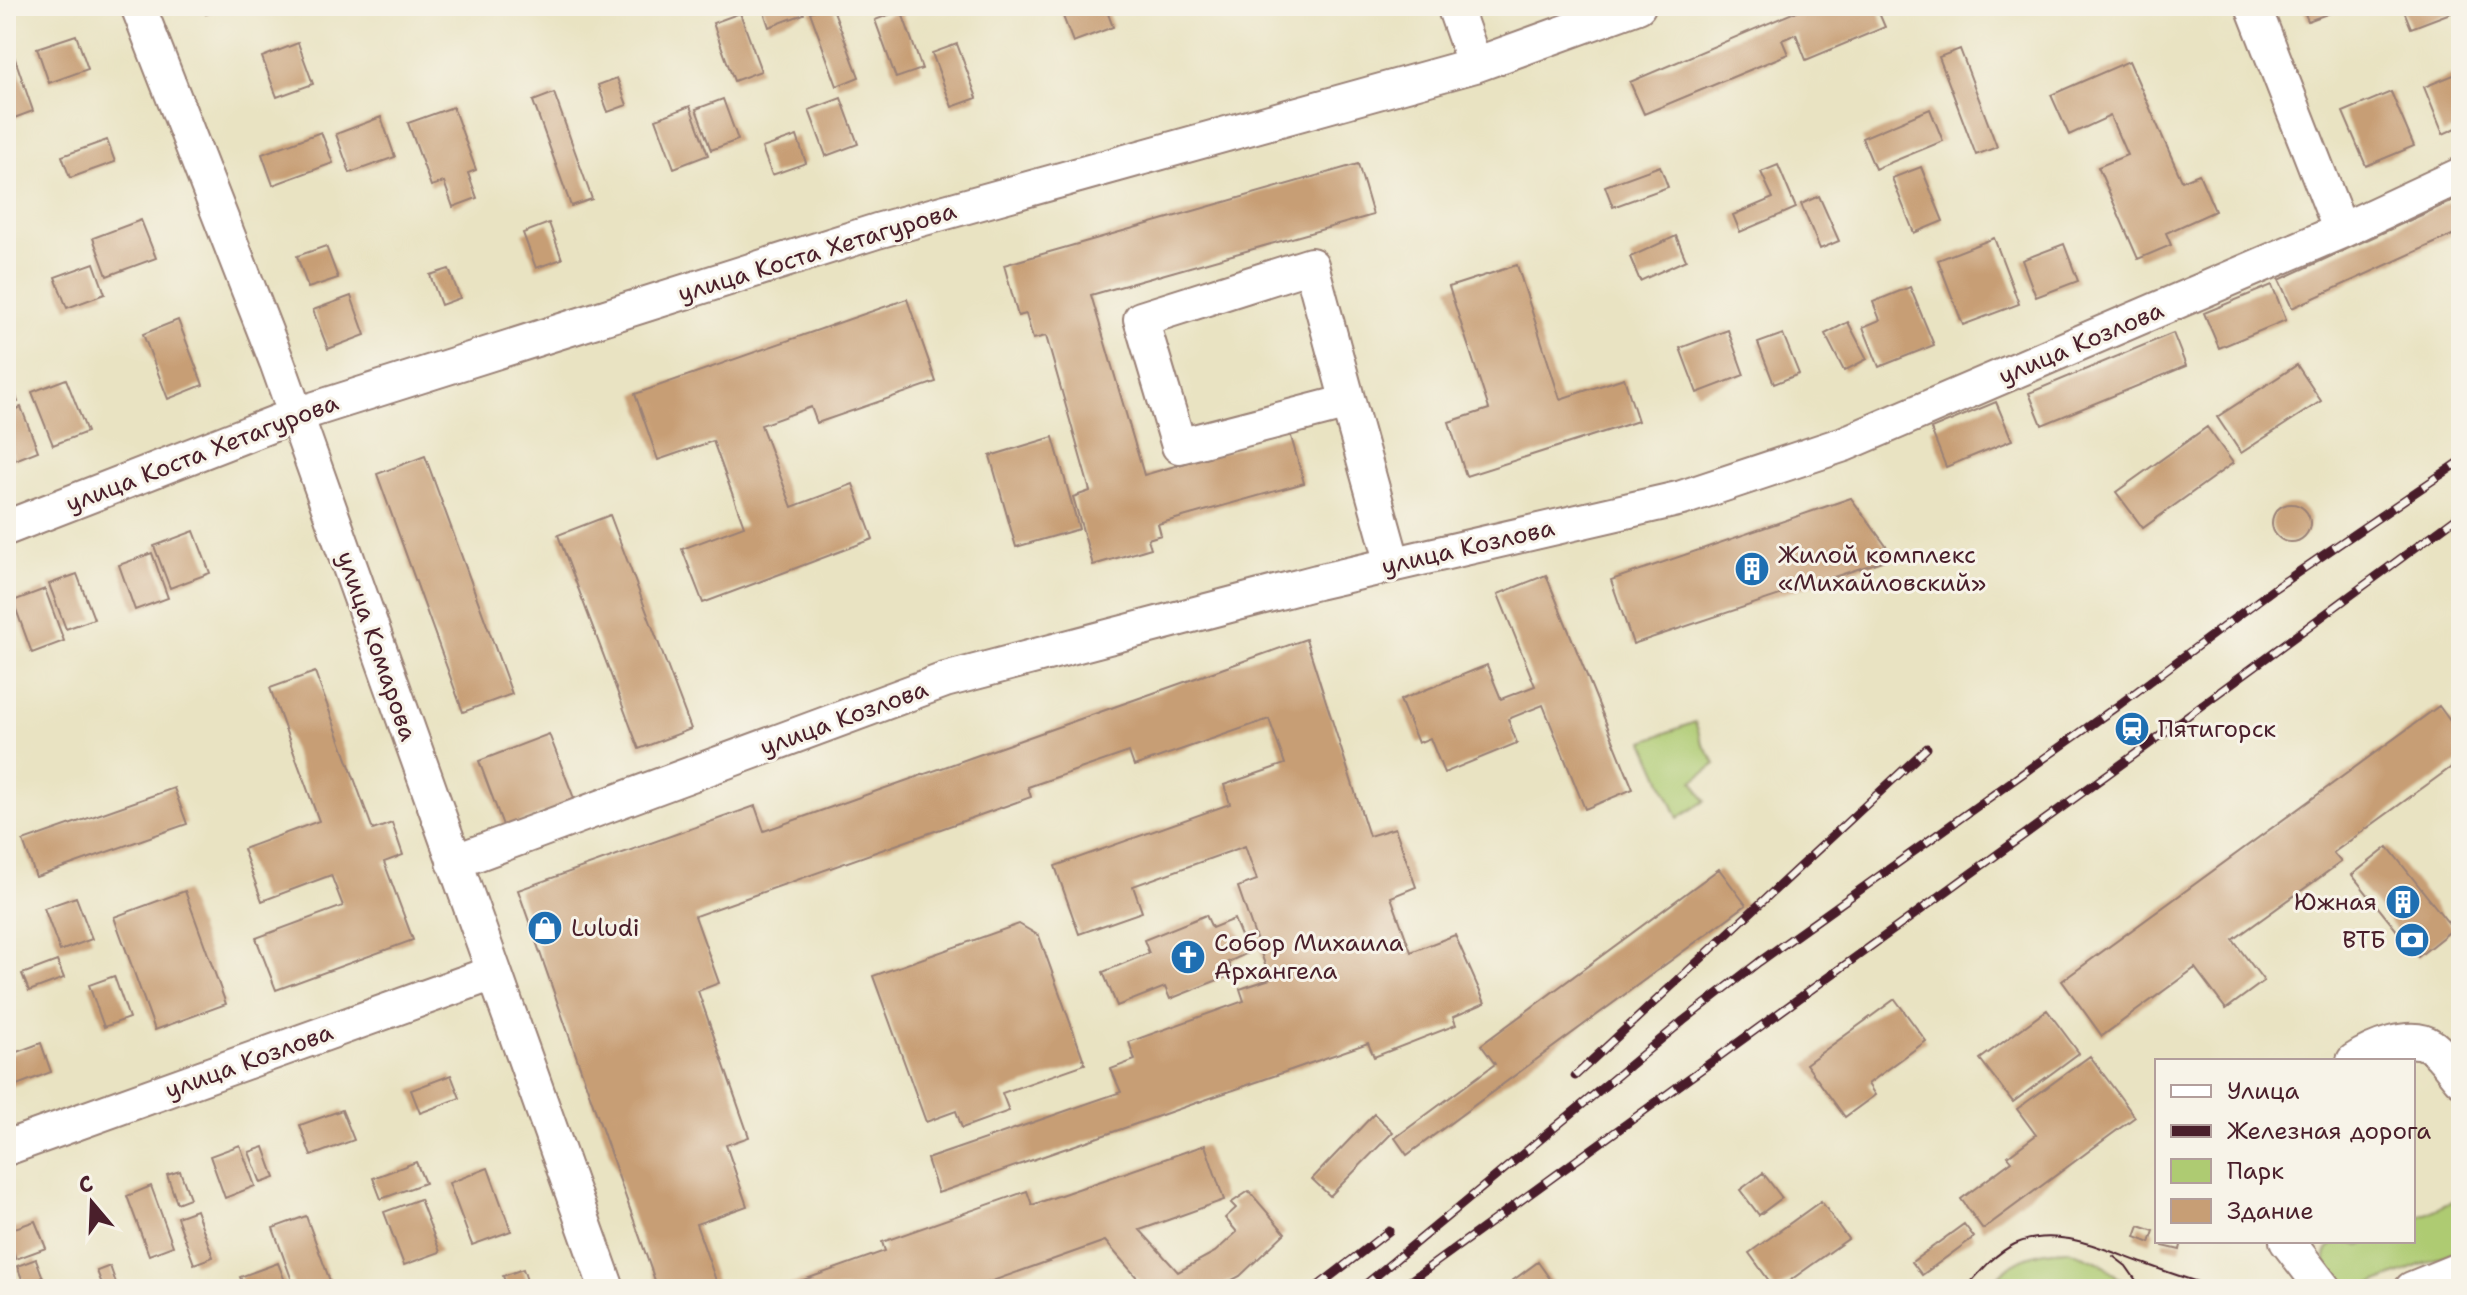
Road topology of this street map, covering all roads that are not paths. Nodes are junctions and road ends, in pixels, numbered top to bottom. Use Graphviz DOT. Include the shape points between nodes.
graph roads {
  1 [pos="138,6"];
  2 [pos="1454,6"];
  3 [pos="1638,6"];
  4 [pos="2253,6"];
  5 [pos="1475,65"];
  6 [pos="2461,175"];
  7 [pos="2341,231"];
  8 [pos="1348,402"];
  9 [pos="296,415"];
  10 [pos="6,528"];
  11 [pos="1393,564"];
  12 [pos="454,862"];
  13 [pos="493,973"];
  14 [pos="2357,1059"];
  15 [pos="2461,1079"];
  16 [pos="6,1148"];
  17 [pos="2289,1243"];
  18 [pos="2461,1269"];
  19 [pos="607,1289"];
  20 [pos="2324,1289"];
  21 [pos="2412,1289"];
  1 -- 9 [label="street, улица Комарова"];
  2 -- 5 [label="street"];
  3 -- 5 [label="street, улица Коста Хетагурова"];
  4 -- 7 [label="street"];
  5 -- 9 [label="street, улица Коста Хетагурова" via="877,231"];
  6 -- 7 [label="street, улица Козлова"];
  7 -- 11 [label="street, улица Козлова" via="1844,444 1682,498"];
  8 -- 8 [label="street" via="1179,446 1141,319 1311,265"];
  8 -- 11 [label="street"];
  9 -- 10 [label="street, улица Коста Хетагурова"];
  9 -- 12 [label="street, улица Комарова"];
  11 -- 12 [label="street, улица Козлова" via="945,680"];
  12 -- 13 [label="street, улица Комарова"];
  13 -- 16 [label="street, улица Козлова"];
  13 -- 19 [label="street, улица Комарова"];
  14 -- 15 [label="street" via="2406,1040 2430,1044"];
  17 -- 20 [label="street"];
  18 -- 21 [label="street"];
}
